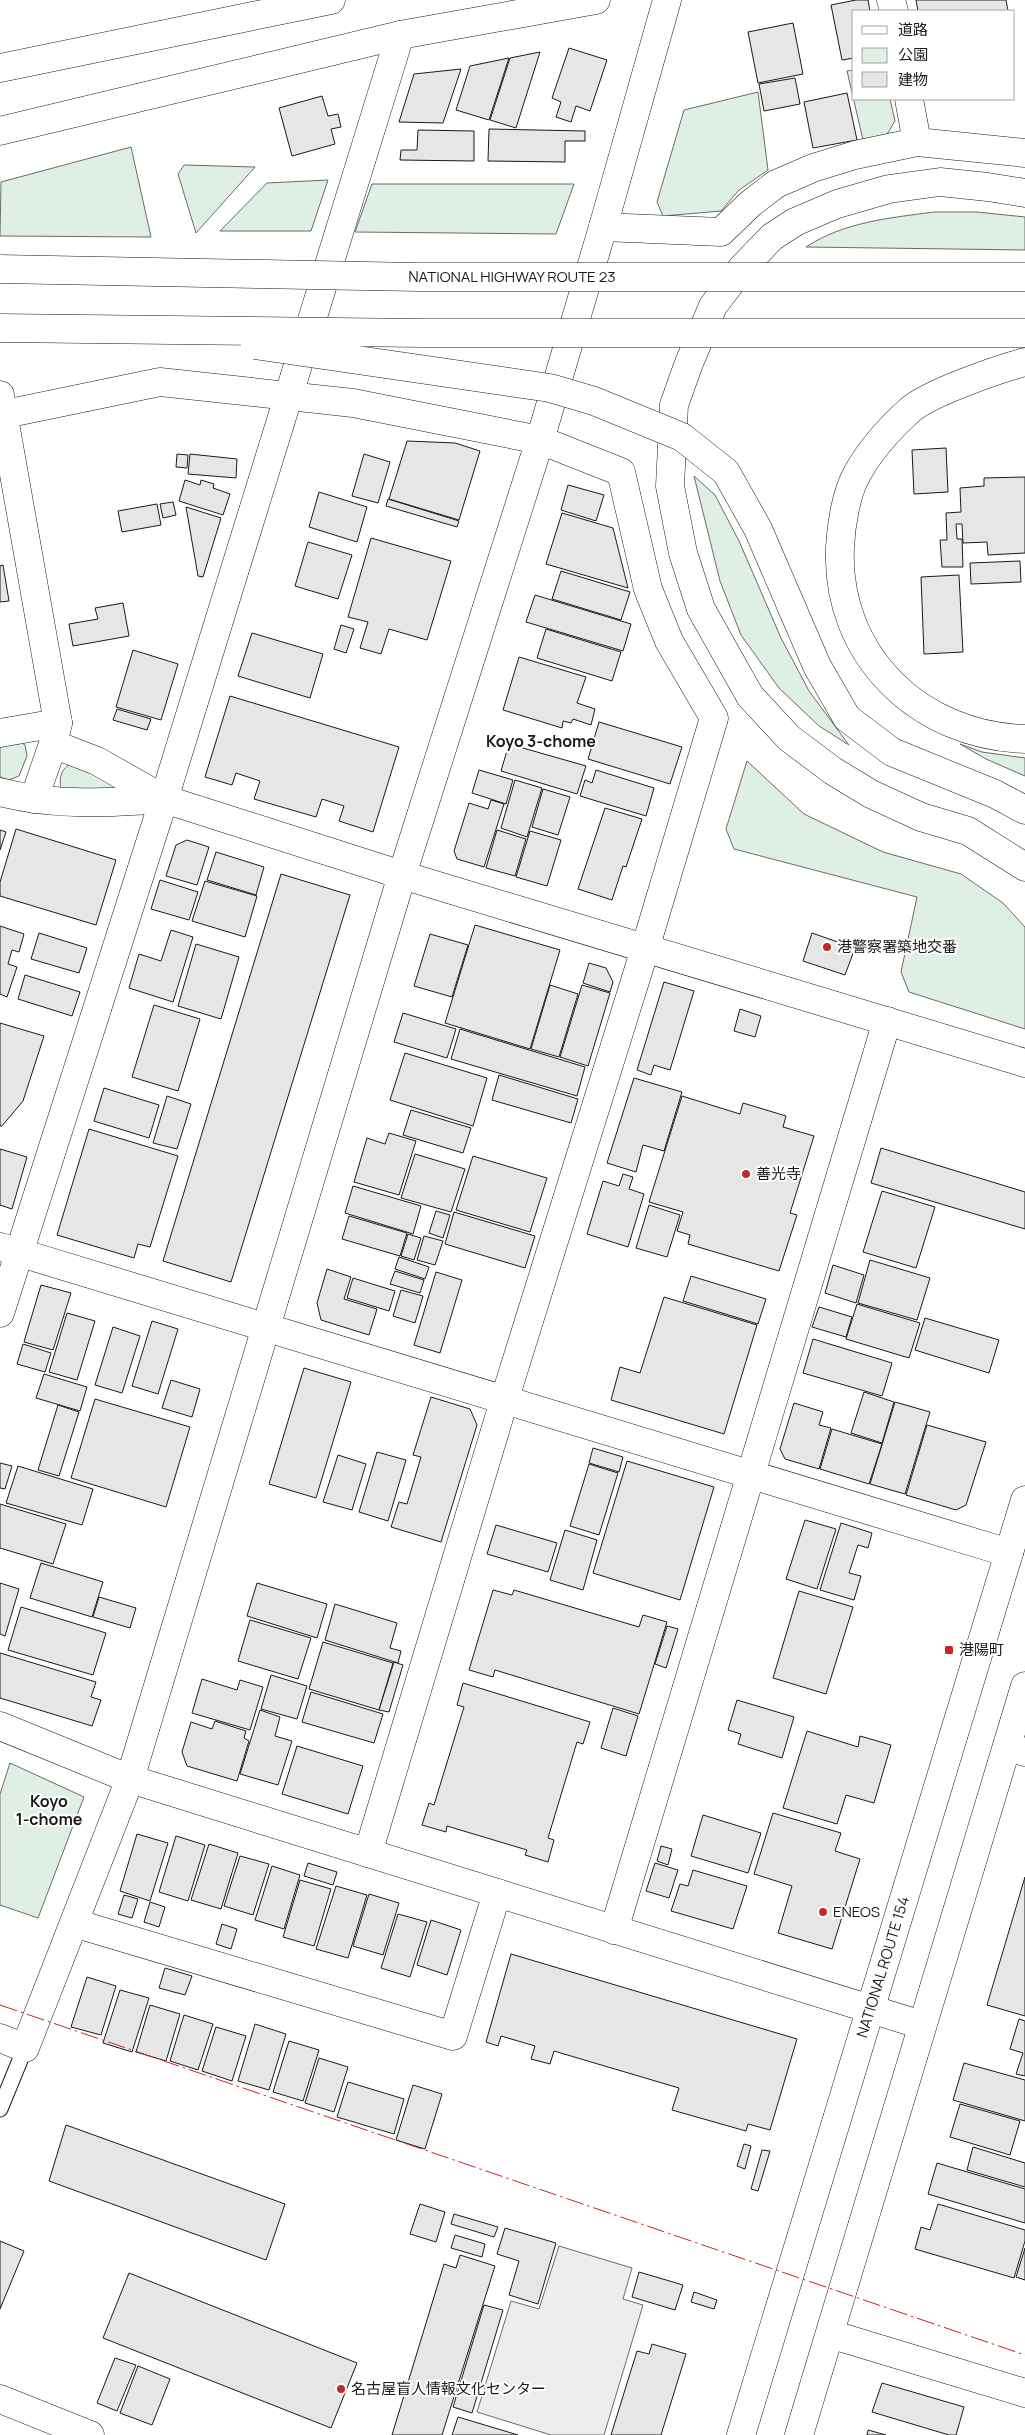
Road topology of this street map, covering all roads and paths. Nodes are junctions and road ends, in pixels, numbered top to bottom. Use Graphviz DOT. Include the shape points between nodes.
graph roads {
  1 [pos="331,0"];
  2 [pos="596,0"];
  3 [pos="668,0"];
  4 [pos="400,35"];
  5 [pos="0,68"];
  6 [pos="909,100"];
  7 [pos="0,131"];
  8 [pos="917,142"];
  9 [pos="1025,153"];
  10 [pos="1025,193"];
  11 [pos="603,227"];
  12 [pos="0,269"];
  13 [pos="1025,278"];
  14 [pos="0,328"];
  15 [pos="152,330"];
  16 [pos="1025,334"];
  17 [pos="1025,362"];
  18 [pos="289,396"];
  19 [pos="1,408"];
  20 [pos="540,440"];
  21 [pos="0,733"];
  22 [pos="56,734"];
  23 [pos="1025,739"];
  24 [pos="0,792"];
  25 [pos="34,799"];
  26 [pos="164,799"];
  27 [pos="1025,810"];
  28 [pos="1025,867"];
  29 [pos="402,876"];
  30 [pos="645,948"];
  31 [pos="887,1021"];
  32 [pos="1025,1064"];
  33 [pos="9,1250"];
  34 [pos="0,1313"];
  35 [pos="266,1329"];
  36 [pos="504,1401"];
  37 [pos="750,1474"];
  38 [pos="1025,1500"];
  39 [pos="1009,1553"];
  40 [pos="1025,1686"];
  41 [pos="0,1726"];
  42 [pos="1016,1750"];
  43 [pos="130,1779"];
  44 [pos="368,1853"];
  45 [pos="497,1893"];
  46 [pos="74,1923"];
  47 [pos="614,1930"];
  48 [pos="871,2010"];
  49 [pos="922,2025"];
  50 [pos="12,2043"];
  51 [pos="0,2109"];
  52 [pos="830,2334"];
  53 [pos="1025,2393"];
  54 [pos="0,2399"];
  55 [pos="90,2435"];
  56 [pos="741,2435"];
  57 [pos="799,2435"];
  1 -- 5 [label="main road"];
  2 -- 4 [label="main road"];
  3 -- 11 [label="main road"];
  4 -- 7 [label="main road"];
  4 -- 18 [label="main road"];
  6 -- 8 [label="main road"];
  8 -- 9 [label="main road"];
  8 -- 11 [label="main road" via="855,155 812,168 776,184 721,232"];
  10 -- 28 [label="main road" via="940,182 888,189 837,204 794,222 772,237 742,268 713,306 689,363 674,405 670,486 683,553 701,609 750,696 789,738 871,794 921,817 968,831"];
  11 -- 20 [label="main road"];
  12 -- 13 [label="main road, NATIONAL HIGHWAY ROUTE 23, bridge" via="417,277"];
  14 -- 15 [label="main road, bridge"];
  15 -- 16 [label="main road, bridge"];
  15 -- 27 [label="main road, bridge" via="550,388 594,401 682,437 726,472 758,529 817,666 847,718 892,752 995,794"];
  17 -- 23 [label="main road" via="957,386 912,408 882,438 856,475 841,525 839,568 844,604 859,642 890,681 923,710 960,729"];
  18 -- 19 [label="main road" via="160,382"];
  18 -- 20 [label="main road" via="353,403"];
  18 -- 26 [label="main road"];
  19 -- 22 [label="main road"];
  20 -- 29 [label="main road"];
  20 -- 30 [label="main road" via="621,472 648,590 669,641 714,718"];
  21 -- 22 [label="main road"];
  22 -- 25 [label="main road"];
  22 -- 26 [label="main road"];
  24 -- 25 [label="main road"];
  25 -- 26 [label="main road" via="86,804"];
  26 -- 29 [label="main road"];
  26 -- 33 [label="main road"];
  29 -- 30 [label="main road"];
  29 -- 35 [label="main road"];
  30 -- 31 [label="main road"];
  30 -- 36 [label="main road"];
  31 -- 32 [label="main road"];
  31 -- 37 [label="main road"];
  33 -- 34 [label="main road"];
  33 -- 35 [label="main road"];
  35 -- 36 [label="main road"];
  35 -- 43 [label="main road"];
  36 -- 37 [label="main road"];
  36 -- 44 [label="main road"];
  37 -- 39 [label="main road"];
  37 -- 47 [label="main road"];
  38 -- 39 [label="main road, NATIONAL ROUTE 154"];
  39 -- 48 [label="main road, NATIONAL ROUTE 154"];
  40 -- 42 [label="main road"];
  41 -- 43 [label="main road"];
  42 -- 49 [label="main road"];
  43 -- 44 [label="main road"];
  43 -- 46 [label="main road"];
  44 -- 45 [label="main road"];
  45 -- 46 [label="main road" via="453,2036"];
  45 -- 47 [label="main road"];
  46 -- 50 [label="main road"];
  47 -- 48 [label="main road"];
  48 -- 49 [label="main road"];
  48 -- 56 [label="main road, NATIONAL ROUTE 154"];
  49 -- 52 [label="main road"];
  50 -- 51 [label="lane"];
  52 -- 53 [label="main road"];
  52 -- 57 [label="main road"];
  54 -- 55 [label="main road"];
}
